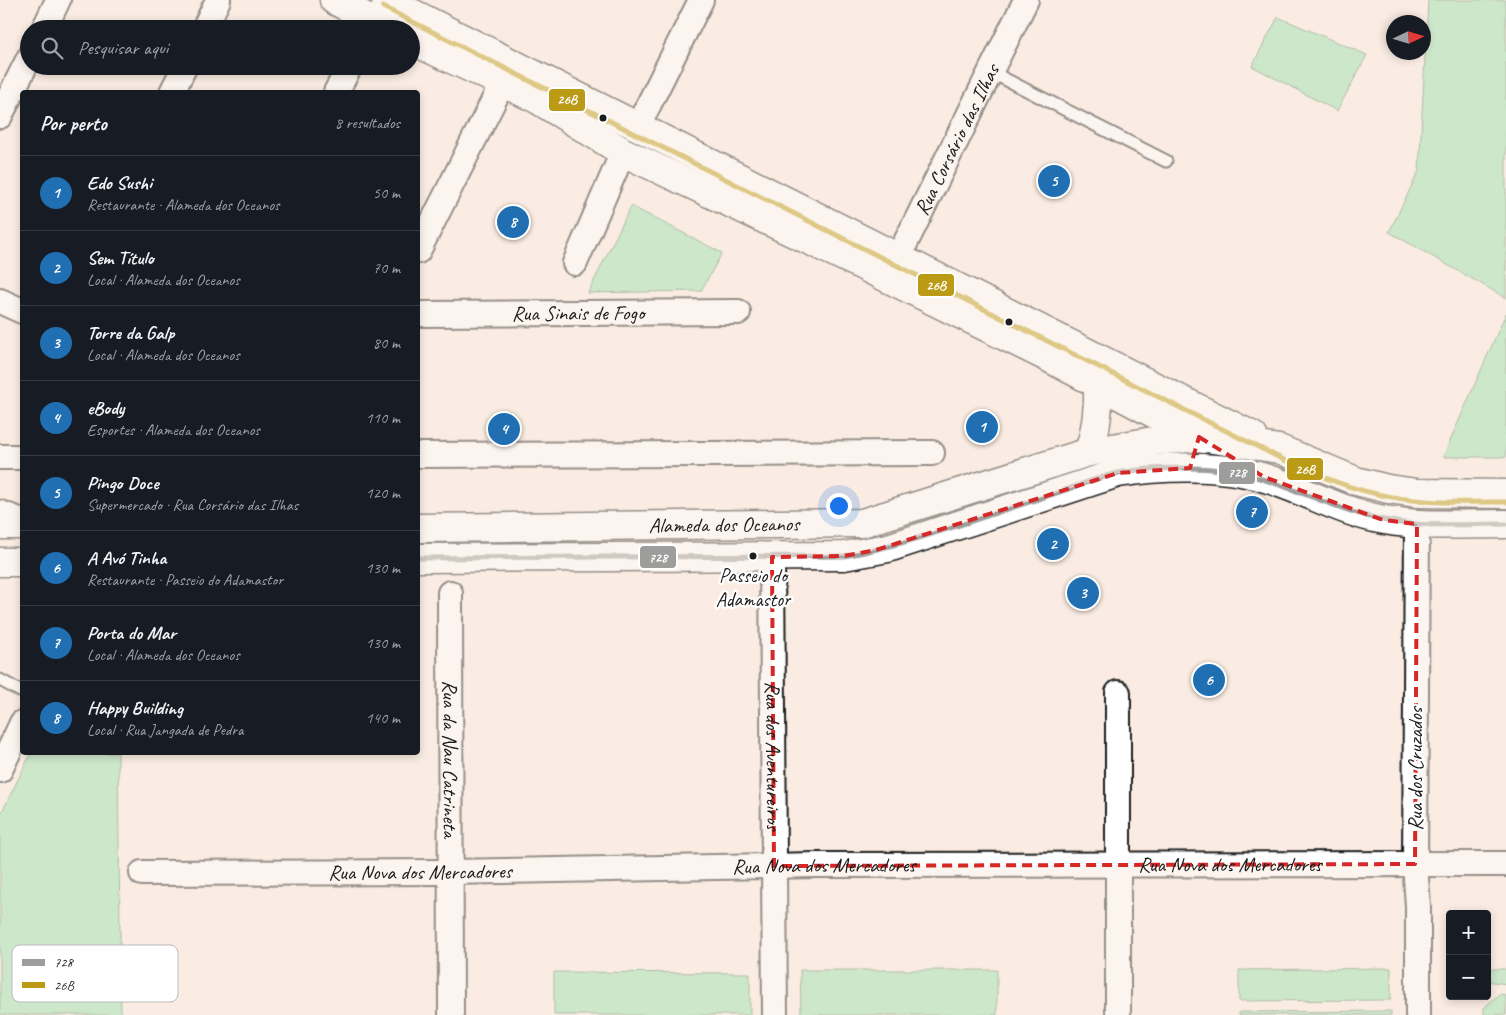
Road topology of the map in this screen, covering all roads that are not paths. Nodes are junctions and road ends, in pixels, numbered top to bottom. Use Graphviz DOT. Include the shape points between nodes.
graph roads {
  1 [pos="58,0"];
  2 [pos="218,0"];
  3 [pos="334,0"];
  4 [pos="701,0"];
  5 [pos="1026,0"];
  6 [pos="380,16"];
  7 [pos="48,20"];
  8 [pos="208,20"];
  9 [pos="420,33"];
  10 [pos="420,44"];
  11 [pos="991,72"];
  12 [pos="20,75"];
  13 [pos="180,75"];
  14 [pos="345,75"];
  15 [pos="503,82"];
  16 [pos="173,90"];
  17 [pos="337,90"];
  18 [pos="0,116"];
  19 [pos="638,126"];
  20 [pos="623,152"];
  21 [pos="1166,161"];
  22 [pos="420,247"];
  23 [pos="575,263"];
  24 [pos="894,268"];
  25 [pos="0,301"];
  26 [pos="20,310"];
  27 [pos="738,312"];
  28 [pos="420,314"];
  29 [pos="1098,383"];
  30 [pos="1198,410"];
  31 [pos="1199,437"];
  32 [pos="1279,449"];
  33 [pos="1089,452"];
  34 [pos="932,453"];
  35 [pos="420,455"];
  36 [pos="0,457"];
  37 [pos="20,457"];
  38 [pos="1190,468"];
  39 [pos="1264,477"];
  40 [pos="1506,494"];
  41 [pos="0,506"];
  42 [pos="20,513"];
  43 [pos="1417,524"];
  44 [pos="1506,524"];
  45 [pos="0,525"];
  46 [pos="20,525"];
  47 [pos="420,528"];
  48 [pos="772,557"];
  49 [pos="420,558"];
  50 [pos="0,562"];
  51 [pos="20,562"];
  52 [pos="450,593"];
  53 [pos="0,682"];
  54 [pos="20,691"];
  55 [pos="1118,693"];
  56 [pos="20,727"];
  57 [pos="0,770"];
  58 [pos="1415,864"];
  59 [pos="1506,864"];
  60 [pos="1118,865"];
  61 [pos="774,866"];
  62 [pos="450,872"];
  63 [pos="142,873"];
  64 [pos="452,1015"];
  65 [pos="775,1015"];
  66 [pos="1118,1015"];
  67 [pos="1418,1015"];
  1 -- 7 [label="street"];
  2 -- 8 [label="street"];
  3 -- 6 [label="main road"];
  4 -- 19 [label="street"];
  5 -- 11 [label="street, Rua Corsário das Ilhas"];
  9 -- 19 [label="main road"];
  10 -- 15 [label="main road"];
  11 -- 21 [label="lane"];
  11 -- 24 [label="street, Rua Corsário das Ilhas"];
  12 -- 18 [label="street"];
  13 -- 16 [label="street"];
  14 -- 17 [label="street"];
  15 -- 20 [label="main road"];
  15 -- 22 [label="street"];
  19 -- 24 [label="main road"];
  20 -- 23 [label="street"];
  20 -- 24 [label="main road"];
  24 -- 29 [label="main road"];
  24 -- 30 [label="main road"];
  25 -- 26 [label="street"];
  27 -- 28 [label="street, Rua Sinais de Fogo"];
  29 -- 31 [label="main road"];
  29 -- 33 [label="main road" via="1096,430"];
  30 -- 31 [label="main road"];
  30 -- 32 [label="main road"];
  31 -- 32 [label="main road, Alameda dos Oceanos"];
  31 -- 33 [label="main road, Alameda dos Oceanos"];
  31 -- 38 [label="main road"];
  31 -- 39 [label="main road, Alameda dos Oceanos"];
  32 -- 40 [label="main road, Alameda dos Oceanos" via="1356,481 1388,489 1417,493"];
  33 -- 47 [label="main road, Alameda dos Oceanos" via="862,522"];
  34 -- 35 [label="street"];
  36 -- 37 [label="street"];
  38 -- 39 [label="main road, Alameda dos Oceanos"];
  38 -- 48 [label="main road, Alameda dos Oceanos" via="1156,467 1118,473 876,550 844,556"];
  39 -- 43 [label="main road, Alameda dos Oceanos" via="1383,520"];
  41 -- 42 [label="lane"];
  43 -- 44 [label="main road, Alameda dos Oceanos"];
  43 -- 58 [label="street, Rua dos Cruzados"];
  45 -- 46 [label="main road"];
  48 -- 49 [label="main road, Alameda dos Oceanos"];
  48 -- 61 [label="street, Rua dos Aventureiros"];
  50 -- 51 [label="main road"];
  52 -- 62 [label="street, Rua da Nau Catrineta"];
  53 -- 54 [label="lane"];
  55 -- 60 [label="street"];
  56 -- 57 [label="street"];
  58 -- 59 [label="street, Rua Nova dos Mercadores"];
  58 -- 60 [label="street, Rua Nova dos Mercadores"];
  58 -- 67 [label="street, Rua dos Cruzados"];
  60 -- 61 [label="street, Rua Nova dos Mercadores"];
  60 -- 66 [label="street"];
  61 -- 62 [label="street, Rua Nova dos Mercadores"];
  61 -- 65 [label="street, Rua dos Aventureiros"];
  62 -- 63 [label="street, Rua Nova dos Mercadores"];
  62 -- 64 [label="street, Rua da Nau Catrineta"];
}
